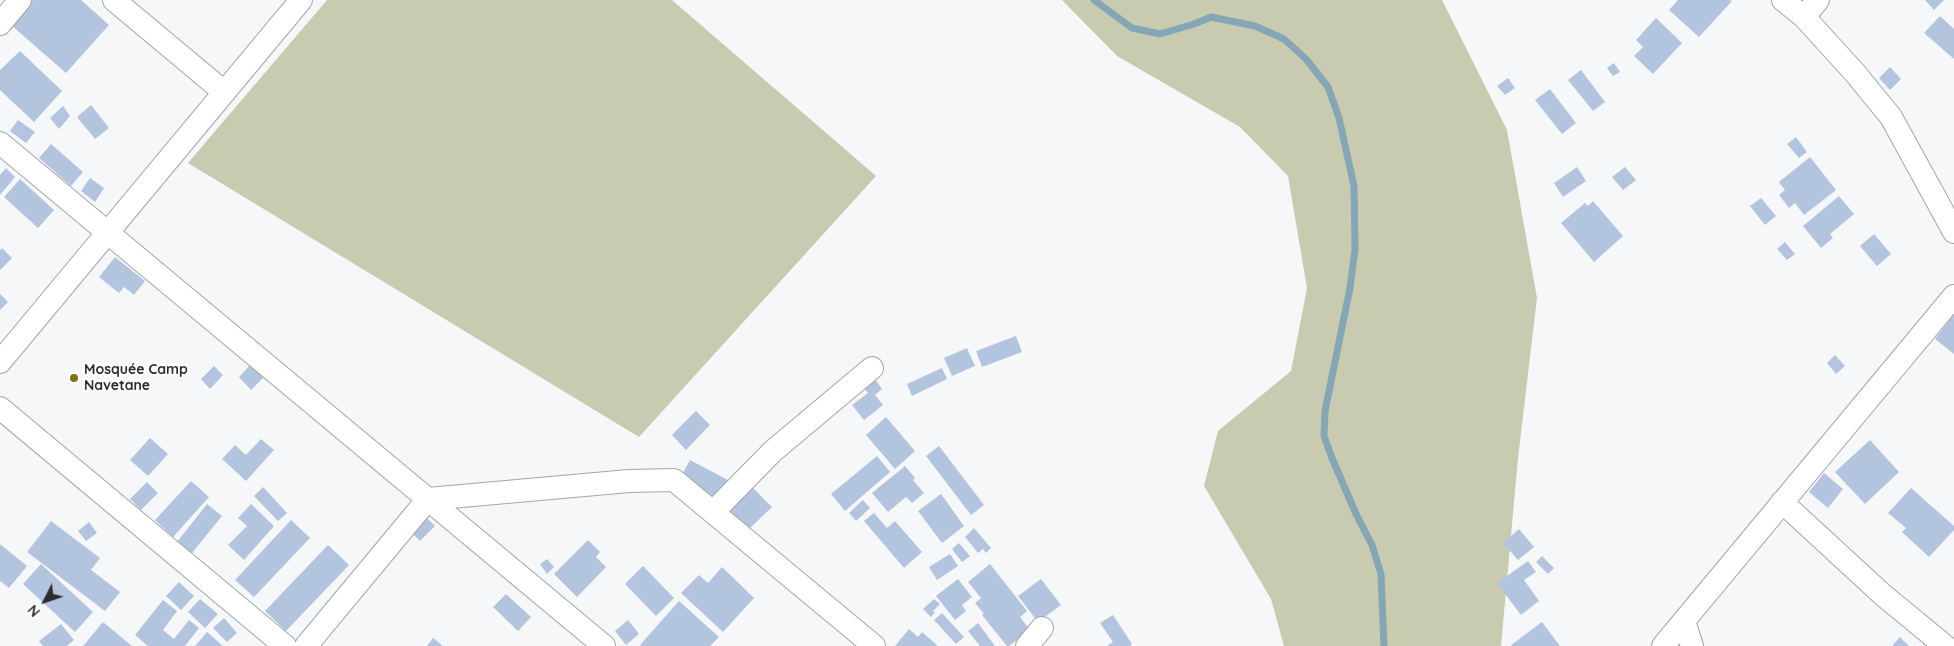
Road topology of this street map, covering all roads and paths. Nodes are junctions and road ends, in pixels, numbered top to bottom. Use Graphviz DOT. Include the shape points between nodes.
graph roads {
  1 [pos="20,0"];
  2 [pos="114,0"];
  3 [pos="301,0"];
  4 [pos="1784,0"];
  5 [pos="1811,8"];
  6 [pos="0,24"];
  7 [pos="224,92"];
  8 [pos="0,143"];
  9 [pos="108,232"];
  10 [pos="1954,232"];
  11 [pos="1954,296"];
  12 [pos="0,362"];
  13 [pos="872,368"];
  14 [pos="0,408"];
  15 [pos="428,500"];
  16 [pos="1782,502"];
  17 [pos="713,512"];
  18 [pos="1684,621"];
  19 [pos="1042,628"];
  20 [pos="285,646"];
  21 [pos="306,646"];
  22 [pos="604,646"];
  23 [pos="874,646"];
  24 [pos="1027,646"];
  25 [pos="1663,646"];
  26 [pos="1692,646"];
  27 [pos="1945,646"];
  1 -- 6 [label="street"];
  2 -- 7 [label="street"];
  3 -- 7 [label="street"];
  4 -- 5 [label="street"];
  5 -- 10 [label="street" via="1855,73 1891,117"];
  7 -- 9 [label="street"];
  8 -- 9 [label="street"];
  9 -- 12 [label="street"];
  9 -- 15 [label="street"];
  11 -- 16 [label="street"];
  13 -- 17 [label="street" via="774,451"];
  14 -- 20 [label="street"];
  15 -- 17 [label="street" via="630,481 674,480"];
  15 -- 21 [label="street"];
  15 -- 22 [label="street"];
  16 -- 18 [label="street"];
  16 -- 27 [label="street" via="1883,595"];
  17 -- 23 [label="street"];
  18 -- 25 [label="street"];
  18 -- 26 [label="street"];
  19 -- 24 [label="street"];
}
